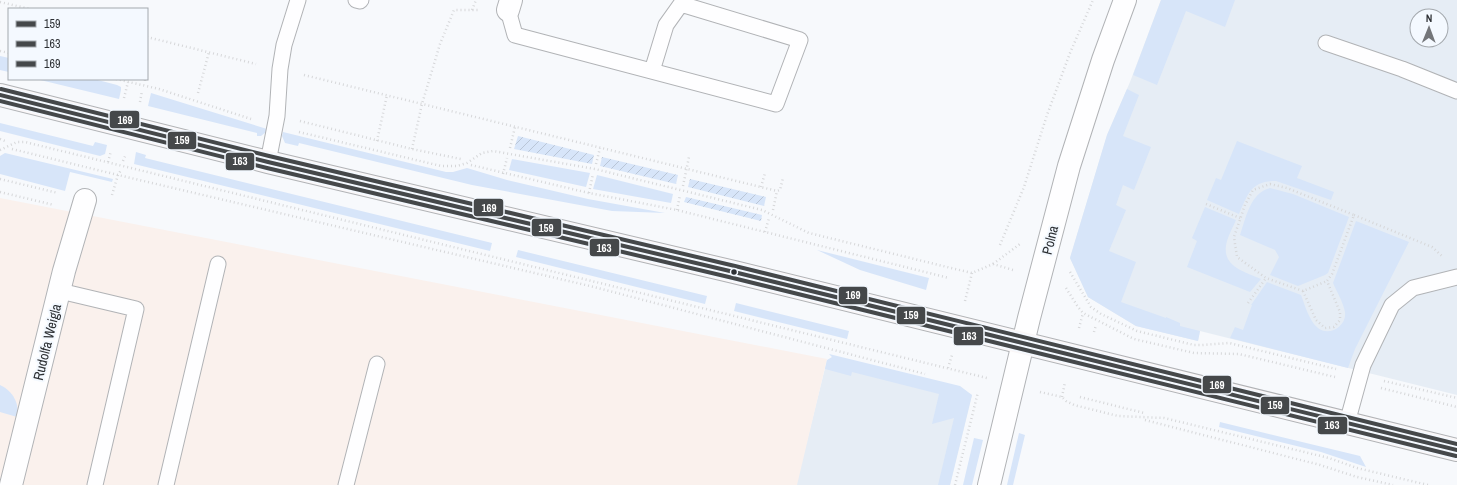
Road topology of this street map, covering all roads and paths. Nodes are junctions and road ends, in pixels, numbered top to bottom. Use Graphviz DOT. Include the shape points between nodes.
graph roads {
  1 [pos="298,0"];
  2 [pos="356,0"];
  3 [pos="361,0"];
  4 [pos="476,0"];
  5 [pos="1093,0"];
  6 [pos="1125,0"];
  7 [pos="0,2"];
  8 [pos="510,5"];
  9 [pos="26,8"];
  10 [pos="472,10"];
  11 [pos="148,37"];
  12 [pos="1326,43"];
  13 [pos="208,52"];
  14 [pos="258,64"];
  15 [pos="652,70"];
  16 [pos="302,75"];
  17 [pos="120,80"];
  18 [pos="128,82"];
  19 [pos="142,91"];
  20 [pos="1457,91"];
  21 [pos="198,93"];
  22 [pos="0,95"];
  23 [pos="387,95"];
  24 [pos="122,103"];
  25 [pos="422,104"];
  26 [pos="139,107"];
  27 [pos="253,119"];
  28 [pos="293,120"];
  29 [pos="515,127"];
  30 [pos="298,132"];
  31 [pos="0,139"];
  32 [pos="5,141"];
  33 [pos="377,141"];
  34 [pos="112,146"];
  35 [pos="510,148"];
  36 [pos="600,148"];
  37 [pos="12,149"];
  38 [pos="412,149"];
  39 [pos="0,150"];
  40 [pos="689,157"];
  41 [pos="507,158"];
  42 [pos="461,159"];
  43 [pos="108,162"];
  44 [pos="268,162"];
  45 [pos="596,164"];
  46 [pos="471,165"];
  47 [pos="687,169"];
  48 [pos="121,170"];
  49 [pos="765,173"];
  50 [pos="503,174"];
  51 [pos="593,174"];
  52 [pos="118,175"];
  53 [pos="783,178"];
  54 [pos="0,179"];
  55 [pos="683,186"];
  56 [pos="762,187"];
  57 [pos="777,191"];
  58 [pos="589,193"];
  59 [pos="680,196"];
  60 [pos="85,200"];
  61 [pos="1206,204"];
  62 [pos="677,210"];
  63 [pos="773,210"];
  64 [pos="1354,215"];
  65 [pos="769,218"];
  66 [pos="1240,218"];
  67 [pos="764,232"];
  68 [pos="1000,245"];
  69 [pos="1447,259"];
  70 [pos="218,264"];
  71 [pos="1014,271"];
  72 [pos="1069,272"];
  73 [pos="972,273"];
  74 [pos="1457,277"];
  75 [pos="949,278"];
  76 [pos="1266,278"];
  77 [pos="1327,281"];
  78 [pos="1065,286"];
  79 [pos="60,291"];
  80 [pos="1303,291"];
  81 [pos="964,303"];
  82 [pos="1248,303"];
  83 [pos="1083,313"];
  84 [pos="1096,325"];
  85 [pos="1079,327"];
  86 [pos="1094,334"];
  87 [pos="1024,344"];
  88 [pos="952,353"];
  89 [pos="377,364"];
  90 [pos="948,368"];
  91 [pos="925,374"];
  92 [pos="981,376"];
  93 [pos="1359,379"];
  94 [pos="1064,387"];
  95 [pos="978,392"];
  96 [pos="1047,393"];
  97 [pos="1062,397"];
  98 [pos="1080,397"];
  99 [pos="1457,398"];
  100 [pos="1457,406"];
  101 [pos="1144,413"];
  102 [pos="1145,420"];
  103 [pos="1348,423"];
  104 [pos="1457,450"];
  105 [pos="11,485"];
  106 [pos="95,485"];
  107 [pos="166,485"];
  108 [pos="346,485"];
  109 [pos="955,485"];
  110 [pos="989,485"];
  111 [pos="1393,485"];
  112 [pos="1428,485"];
  1 -- 44 [label="lane" via="284,45 277,116"];
  2 -- 3 [label="lane"];
  4 -- 10 [label="path"];
  5 -- 68 [label="path" via="1070,53 1024,187"];
  6 -- 87 [label="street, Polna" via="1078,136"];
  7 -- 9 [label="path"];
  8 -- 10 [label="path"];
  8 -- 15 [label="lane" via="515,35"];
  10 -- 25 [label="path" via="454,10 440,44"];
  11 -- 13 [label="path"];
  12 -- 20 [label="lane"];
  13 -- 14 [label="path"];
  13 -- 21 [label="path"];
  15 -- 15 [label="lane" via="776,104 800,40 682,4 666,25"];
  16 -- 23 [label="path"];
  17 -- 18 [label="path"];
  18 -- 24 [label="path"];
  18 -- 27 [label="path" via="159,89"];
  19 -- 26 [label="path"];
  22 -- 44 [label="street"];
  23 -- 25 [label="path"];
  23 -- 33 [label="path"];
  25 -- 29 [label="path"];
  25 -- 38 [label="path"];
  28 -- 33 [label="path"];
  29 -- 35 [label="path"];
  29 -- 36 [label="path"];
  30 -- 73 [label="path" via="441,166 457,166 482,153 493,151 595,169 762,210 809,232"];
  31 -- 32 [label="path"];
  33 -- 38 [label="path"];
  34 -- 43 [label="path"];
  36 -- 45 [label="path"];
  36 -- 47 [label="path"];
  37 -- 52 [label="path"];
  38 -- 42 [label="path"];
  39 -- 43 [label="path" via="17,142 25,142"];
  40 -- 47 [label="path"];
  41 -- 50 [label="path"];
  43 -- 90 [label="path"];
  44 -- 87 [label="street" via="734,272"];
  46 -- 50 [label="path"];
  47 -- 55 [label="path"];
  47 -- 56 [label="path"];
  48 -- 52 [label="path"];
  49 -- 56 [label="path"];
  50 -- 58 [label="path"];
  51 -- 58 [label="path"];
  52 -- 91 [label="path" via="594,287"];
  53 -- 57 [label="path" via="780,190"];
  54 -- 60 [label="path"];
  56 -- 57 [label="path"];
  57 -- 63 [label="path"];
  58 -- 62 [label="path"];
  59 -- 62 [label="path"];
  60 -- 79 [label="street, Rudolfa Weigla"];
  61 -- 66 [label="path"];
  62 -- 67 [label="path"];
  64 -- 66 [label="path" via="1287,188 1270,184 1254,190"];
  64 -- 69 [label="path" via="1432,246"];
  64 -- 77 [label="path"];
  65 -- 67 [label="path"];
  66 -- 76 [label="path" via="1234,237 1237,257"];
  67 -- 75 [label="path"];
  70 -- 107 [label="lane"];
  71 -- 73 [label="path" via="993,264"];
  72 -- 93 [label="path" via="1091,306 1100,315 1137,331 1194,345 1229,343"];
  73 -- 81 [label="path"];
  74 -- 93 [label="lane" via="1413,288 1392,305 1363,365"];
  76 -- 80 [label="path"];
  76 -- 82 [label="path"];
  77 -- 80 [label="path"];
  77 -- 80 [label="path" via="1340,312 1340,320 1334,327 1325,328 1316,320"];
  78 -- 83 [label="path"];
  79 -- 105 [label="street, Rudolfa Weigla"];
  79 -- 106 [label="lane" via="136,309"];
  83 -- 85 [label="path"];
  83 -- 93 [label="path" via="1134,339 1156,345 1194,353 1239,354"];
  84 -- 86 [label="path"];
  87 -- 103 [label="street"];
  87 -- 110 [label="street, Polna"];
  88 -- 90 [label="path"];
  89 -- 108 [label="lane"];
  90 -- 92 [label="path"];
  93 -- 99 [label="path"];
  93 -- 100 [label="path"];
  93 -- 103 [label="lane"];
  94 -- 97 [label="path"];
  95 -- 109 [label="path"];
  96 -- 97 [label="path"];
  97 -- 112 [label="path" via="1074,405 1118,416 1164,418"];
  98 -- 101 [label="path"];
  102 -- 111 [label="path"];
  103 -- 104 [label="street"];
}
